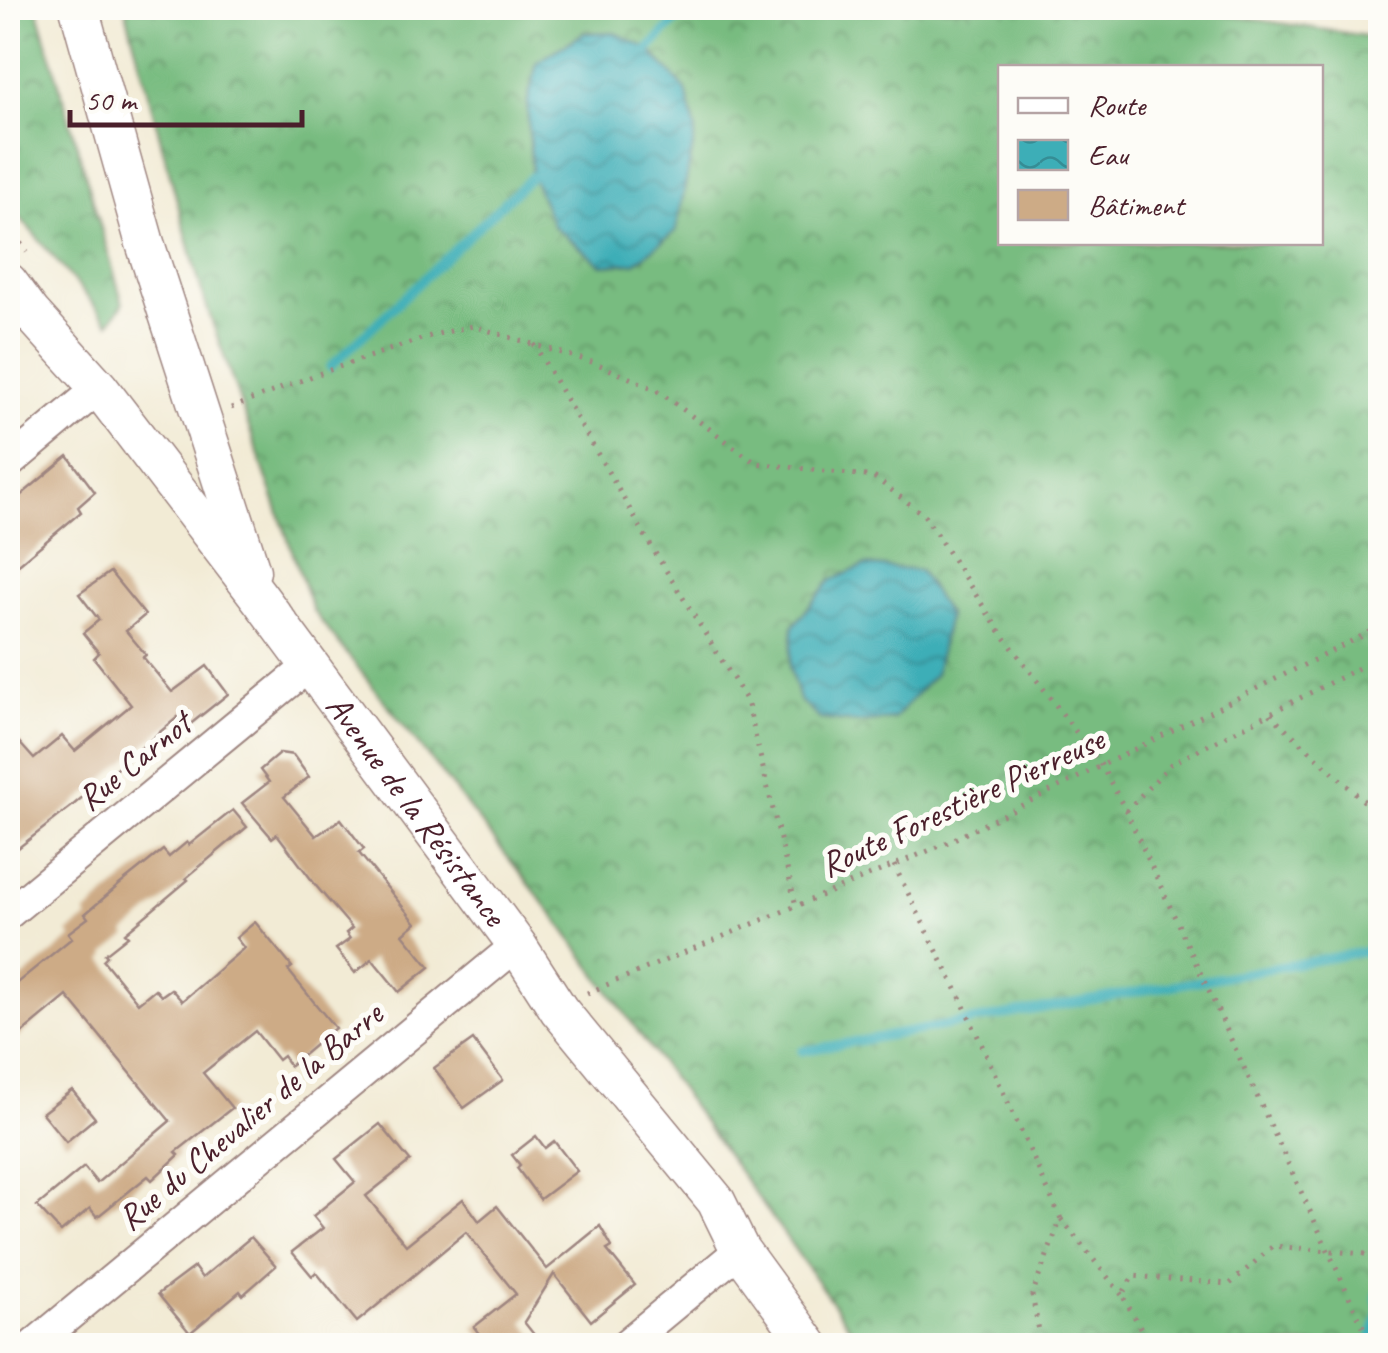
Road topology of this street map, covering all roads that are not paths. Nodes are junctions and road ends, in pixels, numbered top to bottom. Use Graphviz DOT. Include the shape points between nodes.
graph roads {
  1 [pos="80,8"];
  2 [pos="8,282"];
  3 [pos="98,388"];
  4 [pos="8,464"];
  5 [pos="259,597"];
  6 [pos="309,666"];
  7 [pos="8,914"];
  8 [pos="516,945"];
  9 [pos="740,1250"];
  10 [pos="32,1346"];
  11 [pos="624,1346"];
  12 [pos="810,1346"];
  1 -- 5 [label="main road" via="144,240"];
  2 -- 3 [label="main road, Avenue de la Résistance"];
  3 -- 4 [label="street"];
  3 -- 5 [label="main road, Avenue de la Résistance"];
  5 -- 6 [label="main road, Avenue de la Résistance"];
  6 -- 7 [label="street, Rue Carnot"];
  6 -- 8 [label="main road, Avenue de la Résistance"];
  8 -- 9 [label="main road, Avenue de la Résistance" via="559,1010 716,1201"];
  8 -- 10 [label="street, Rue du Chevalier de la Barre"];
  9 -- 11 [label="street"];
  9 -- 12 [label="main road, Avenue de la Résistance"];
}
